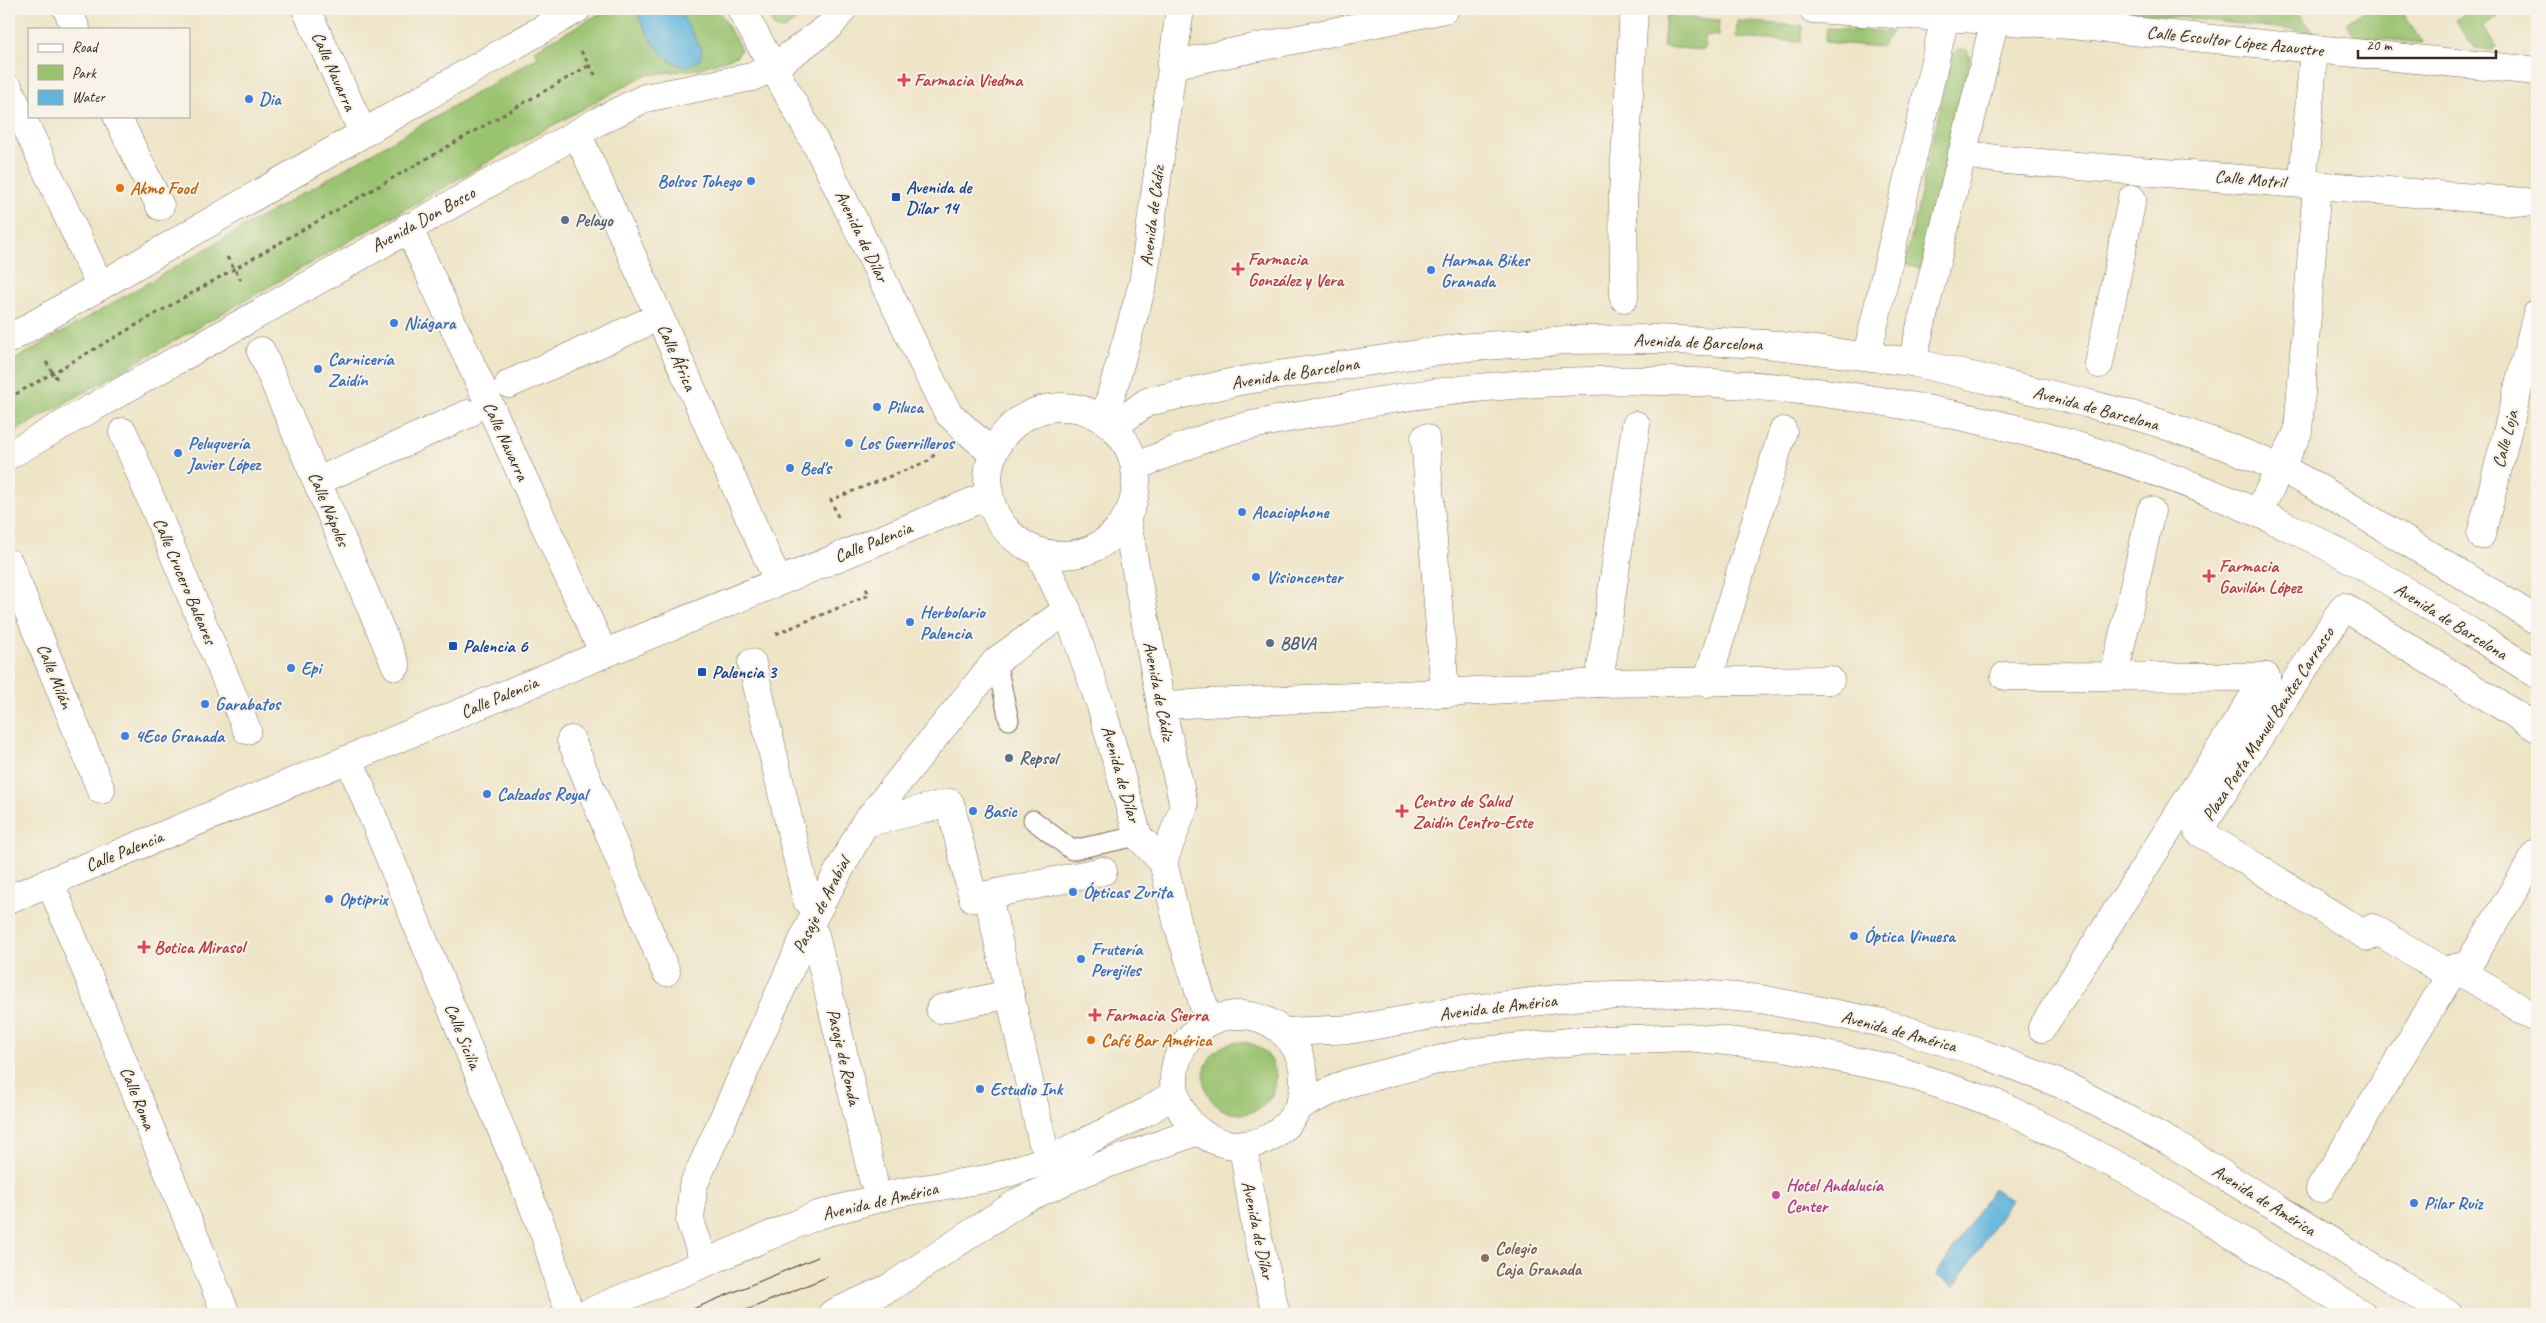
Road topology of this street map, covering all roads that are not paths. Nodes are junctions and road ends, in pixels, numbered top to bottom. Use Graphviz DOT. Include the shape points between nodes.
graph roads {
  1 [pos="66,9"];
  2 [pos="306,9"];
  3 [pos="577,9"];
  4 [pos="741,9"];
  5 [pos="843,9"];
  6 [pos="1180,9"];
  7 [pos="1445,9"];
  8 [pos="1813,9"];
  9 [pos="1634,10"];
  10 [pos="2003,14"];
  11 [pos="1944,17"];
  12 [pos="76,28"];
  13 [pos="2313,62"];
  14 [pos="1171,65"];
  15 [pos="774,67"];
  16 [pos="2537,71"];
  17 [pos="9,89"];
  18 [pos="118,118"];
  19 [pos="363,133"];
  20 [pos="577,133"];
  21 [pos="1962,154"];
  22 [pos="2311,176"];
  23 [pos="2132,199"];
  24 [pos="2537,203"];
  25 [pos="160,206"];
  26 [pos="408,228"];
  27 [pos="100,286"];
  28 [pos="1624,298"];
  29 [pos="2537,314"];
  30 [pos="643,324"];
  31 [pos="9,339"];
  32 [pos="261,351"];
  33 [pos="1867,355"];
  34 [pos="1912,362"];
  35 [pos="2098,364"];
  36 [pos="509,384"];
  37 [pos="468,414"];
  38 [pos="1108,424"];
  39 [pos="1636,425"];
  40 [pos="1783,431"];
  41 [pos="122,432"];
  42 [pos="1425,438"];
  43 [pos="993,454"];
  44 [pos="9,455"];
  45 [pos="1135,466"];
  46 [pos="2280,468"];
  47 [pos="318,482"];
  48 [pos="989,495"];
  49 [pos="2151,511"];
  50 [pos="2258,514"];
  51 [pos="1126,518"];
  52 [pos="2481,535"];
  53 [pos="1040,552"];
  54 [pos="9,563"];
  55 [pos="778,581"];
  56 [pos="1067,610"];
  57 [pos="2537,620"];
  58 [pos="604,654"];
  59 [pos="996,661"];
  60 [pos="752,663"];
  61 [pos="396,666"];
  62 [pos="2537,674"];
  63 [pos="2005,676"];
  64 [pos="2114,676"];
  65 [pos="1830,680"];
  66 [pos="1599,683"];
  67 [pos="1707,683"];
  68 [pos="1445,693"];
  69 [pos="1161,705"];
  70 [pos="1009,720"];
  71 [pos="2537,728"];
  72 [pos="247,730"];
  73 [pos="571,740"];
  74 [pos="349,759"];
  75 [pos="101,790"];
  76 [pos="1034,820"];
  77 [pos="865,823"];
  78 [pos="1138,836"];
  79 [pos="2537,853"];
  80 [pos="1163,862"];
  81 [pos="1102,871"];
  82 [pos="50,882"];
  83 [pos="988,895"];
  84 [pos="9,899"];
  85 [pos="808,900"];
  86 [pos="815,935"];
  87 [pos="2455,968"];
  88 [pos="666,972"];
  89 [pos="1010,994"];
  90 [pos="940,1009"];
  91 [pos="2537,1019"];
  92 [pos="1209,1022"];
  93 [pos="2042,1028"];
  94 [pos="1284,1032"];
  95 [pos="1175,1093"];
  96 [pos="1299,1106"];
  97 [pos="1198,1131"];
  98 [pos="1042,1140"];
  99 [pos="1243,1146"];
  100 [pos="873,1180"];
  101 [pos="2320,1189"];
  102 [pos="705,1263"];
  103 [pos="226,1314"];
  104 [pos="571,1314"];
  105 [pos="585,1314"];
  106 [pos="832,1314"];
  107 [pos="1276,1314"];
  108 [pos="2362,1314"];
  109 [pos="2448,1314"];
  1 -- 12 [label="street"];
  2 -- 19 [label="street, Calle Navarra"];
  3 -- 19 [label="street"];
  4 -- 15 [label="street, Avenida de Dílar"];
  5 -- 15 [label="street, Avenida Don Bosco" via="830,26"];
  6 -- 14 [label="street, Avenida de Cádiz"];
  7 -- 14 [label="street"];
  8 -- 11 [label="street, Calle Escultor López Azaustre"];
  9 -- 28 [label="street" via="1623,192"];
  10 -- 11 [label="street, Calle Escultor López Azaustre"];
  10 -- 16 [label="street, Calle Escultor López Azaustre"];
  10 -- 21 [label="street"];
  11 -- 33 [label="street"];
  13 -- 22 [label="street"];
  14 -- 38 [label="street, Avenida de Cádiz" via="1143,283"];
  15 -- 20 [label="street, Avenida Don Bosco" via="752,77 646,98"];
  15 -- 43 [label="street, Avenida de Dílar" via="832,174 939,396 950,414"];
  17 -- 27 [label="street"];
  18 -- 25 [label="street"];
  19 -- 27 [label="street"];
  20 -- 26 [label="street, Avenida Don Bosco"];
  20 -- 55 [label="street, Calle África"];
  21 -- 22 [label="street, Calle Motril" via="2005,160"];
  21 -- 34 [label="street"];
  22 -- 24 [label="street, Calle Motril"];
  22 -- 46 [label="street" via="2298,432"];
  23 -- 35 [label="street"];
  26 -- 44 [label="street, Avenida Don Bosco"];
  26 -- 58 [label="street, Calle Navarra"];
  27 -- 31 [label="street"];
  29 -- 52 [label="street, Calle Loja"];
  30 -- 36 [label="street"];
  32 -- 47 [label="street, Calle Nápoles"];
  33 -- 34 [label="street, Avenida de Barcelona"];
  33 -- 38 [label="street, Avenida de Barcelona" via="1766,344 1655,338 1566,340 1458,348 1239,381 1147,402"];
  34 -- 46 [label="street, Avenida de Barcelona" via="2150,420"];
  37 -- 47 [label="street"];
  38 -- 43 [label="street" via="1084,411 1062,407 1040,411 1020,420 1004,435"];
  38 -- 45 [label="street" via="1127,445"];
  39 -- 66 [label="street"];
  40 -- 67 [label="street"];
  41 -- 72 [label="street, Calle Crucero Baleares"];
  42 -- 68 [label="street"];
  43 -- 48 [label="street" via="988,475"];
  45 -- 50 [label="street, Avenida de Barcelona" via="1226,431 1356,405 1456,390 1572,382 1708,383 1804,390 1917,407 2044,438 2139,467"];
  45 -- 51 [label="street" via="1133,501"];
  46 -- 50 [label="street"];
  46 -- 57 [label="street, Avenida de Barcelona" via="2358,511"];
  47 -- 61 [label="street, Calle Nápoles"];
  48 -- 53 [label="street" via="995,514 1006,531 1021,544"];
  48 -- 55 [label="street, Calle Palencia"];
  49 -- 64 [label="street"];
  50 -- 62 [label="street, Avenida de Barcelona" via="2378,576"];
  51 -- 53 [label="street" via="1110,537 1089,550 1064,555"];
  51 -- 69 [label="street, Avenida de Cádiz"];
  53 -- 56 [label="street, Avenida de Dílar"];
  54 -- 75 [label="street, Calle Milán"];
  55 -- 58 [label="street, Calle Palencia"];
  56 -- 59 [label="street, Pasaje de Arabial"];
  56 -- 78 [label="street, Avenida de Dílar" via="1101,706"];
  58 -- 74 [label="street, Calle Palencia"];
  59 -- 70 [label="lane"];
  59 -- 77 [label="street, Pasaje de Arabial"];
  60 -- 85 [label="street"];
  63 -- 64 [label="street"];
  64 -- 93 [label="street, Plaza Poeta Manuel Benítez Carrasco" via="2266,677"];
  65 -- 67 [label="street"];
  66 -- 67 [label="street"];
  66 -- 68 [label="street"];
  68 -- 69 [label="street"];
  69 -- 80 [label="street, Avenida de Cádiz" via="1184,806"];
  71 -- 87 [label="street, Plaza Poeta Manuel Benítez Carrasco" via="2344,607 2198,831 2368,937 2374,928 2444,972"];
  73 -- 88 [label="street"];
  74 -- 82 [label="street, Calle Palencia"];
  74 -- 104 [label="street, Calle Sicilia" via="546,1235"];
  76 -- 78 [label="lane" via="1072,850"];
  77 -- 83 [label="street" via="950,803 973,898"];
  77 -- 102 [label="street, Pasaje de Arabial" via="805,935 693,1186 690,1221"];
  78 -- 80 [label="street, Avenida de Dílar"];
  79 -- 87 [label="street" via="2468,965"];
  80 -- 92 [label="street" via="1178,924"];
  81 -- 83 [label="street"];
  82 -- 84 [label="street, Calle Palencia"];
  82 -- 103 [label="street, Calle Roma"];
  83 -- 89 [label="street"];
  86 -- 100 [label="street, Pasaje de Ronda"];
  87 -- 91 [label="street"];
  87 -- 101 [label="street"];
  89 -- 90 [label="street"];
  89 -- 98 [label="street"];
  92 -- 94 [label="street" via="1222,1017 1249,1015 1274,1024"];
  92 -- 95 [label="street" via="1196,1030 1179,1054 1175,1068"];
  94 -- 96 [label="street" via="1304,1066 1304,1093"];
  94 -- 109 [label="street, Avenida de América" via="1354,1029 1456,1011 1583,996 1686,993 1761,999 1883,1023 1981,1053 2068,1087 2172,1143"];
  95 -- 97 [label="street" via="1183,1114"];
  95 -- 102 [label="street, Avenida de América" via="1148,1111 1050,1160 992,1178 897,1193 818,1215"];
  96 -- 99 [label="street" via="1279,1132"];
  96 -- 108 [label="street" via="1348,1083 1465,1053 1580,1041 1688,1037 1784,1047 1894,1069 2003,1106 2133,1174"];
  97 -- 99 [label="street" via="1216,1141"];
  97 -- 106 [label="street" via="1087,1171 1020,1201 889,1288"];
  99 -- 107 [label="street, Avenida de Dílar" via="1256,1229"];
  102 -- 105 [label="street, Avenida de América"];
}
